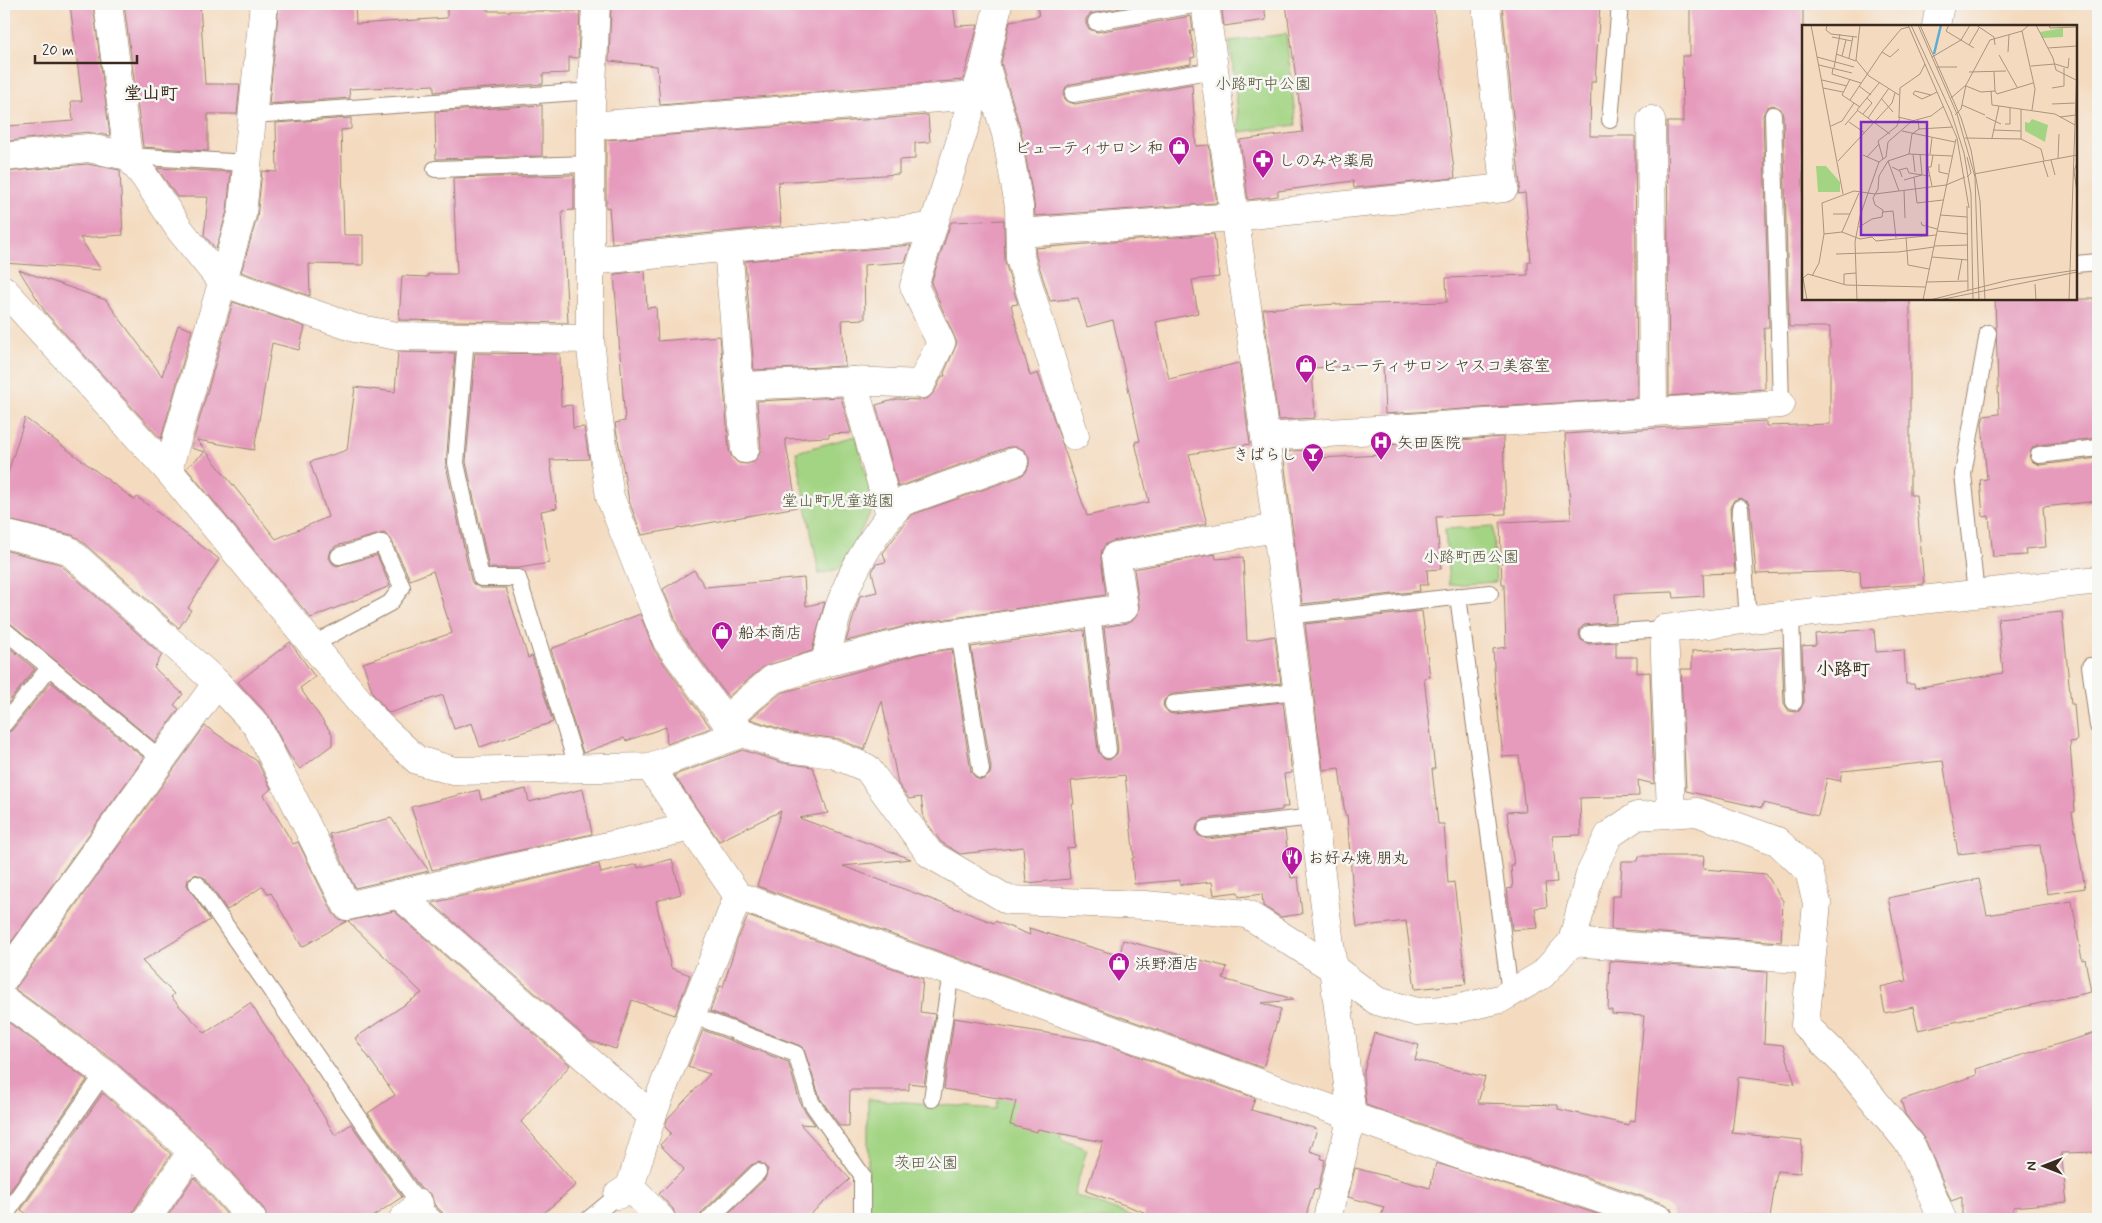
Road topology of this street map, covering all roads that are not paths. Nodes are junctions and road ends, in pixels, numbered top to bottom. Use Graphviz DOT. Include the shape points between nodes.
graph roads {
  1 [pos="108,4"];
  2 [pos="264,4"];
  3 [pos="596,4"];
  4 [pos="998,4"];
  5 [pos="1199,4"];
  6 [pos="1205,4"];
  7 [pos="1486,4"];
  8 [pos="1620,4"];
  9 [pos="1940,4"];
  10 [pos="1096,22"];
  11 [pos="1936,25"];
  12 [pos="985,64"];
  13 [pos="1214,70"];
  14 [pos="592,91"];
  15 [pos="1073,94"];
  16 [pos="976,95"];
  17 [pos="253,115"];
  18 [pos="1773,115"];
  19 [pos="1610,120"];
  20 [pos="1651,120"];
  21 [pos="590,126"];
  22 [pos="128,156"];
  23 [pos="4,157"];
  24 [pos="248,163"];
  25 [pos="590,164"];
  26 [pos="435,169"];
  27 [pos="1234,217"];
  28 [pos="933,227"];
  29 [pos="1020,232"];
  30 [pos="728,248"];
  31 [pos="590,261"];
  32 [pos="2098,262"];
  33 [pos="2077,264"];
  34 [pos="222,282"];
  35 [pos="4,290"];
  36 [pos="1988,333"];
  37 [pos="466,337"];
  38 [pos="590,339"];
  39 [pos="853,381"];
  40 [pos="740,386"];
  41 [pos="1781,404"];
  42 [pos="1653,412"];
  43 [pos="1075,436"];
  44 [pos="1265,437"];
  45 [pos="2098,448"];
  46 [pos="745,449"];
  47 [pos="2039,455"];
  48 [pos="1014,462"];
  49 [pos="168,470"];
  50 [pos="1740,508"];
  51 [pos="890,516"];
  52 [pos="1276,528"];
  53 [pos="4,534"];
  54 [pos="339,556"];
  55 [pos="2098,580"];
  56 [pos="1490,592"];
  57 [pos="1976,594"];
  58 [pos="1458,596"];
  59 [pos="1092,612"];
  60 [pos="1791,615"];
  61 [pos="1287,616"];
  62 [pos="1748,620"];
  63 [pos="1664,629"];
  64 [pos="4,630"];
  65 [pos="959,632"];
  66 [pos="1589,634"];
  67 [pos="312,645"];
  68 [pos="825,663"];
  69 [pos="2090,666"];
  70 [pos="49,668"];
  71 [pos="217,683"];
  72 [pos="1297,691"];
  73 [pos="1794,702"];
  74 [pos="1173,704"];
  75 [pos="4,724"];
  76 [pos="2098,726"];
  77 [pos="734,727"];
  78 [pos="1108,750"];
  79 [pos="162,760"];
  80 [pos="650,767"];
  81 [pos="578,769"];
  82 [pos="981,770"];
  83 [pos="1671,813"];
  84 [pos="1314,817"];
  85 [pos="691,828"];
  86 [pos="1206,829"];
  87 [pos="197,884"];
  88 [pos="398,894"];
  89 [pos="738,896"];
  90 [pos="1572,942"];
  91 [pos="1811,960"];
  92 [pos="1334,969"];
  93 [pos="951,972"];
  94 [pos="4,978"];
  95 [pos="1510,993"];
  96 [pos="4,1000"];
  97 [pos="692,1016"];
  98 [pos="104,1073"];
  99 [pos="932,1099"];
  100 [pos="652,1116"];
  101 [pos="1352,1116"];
  102 [pos="192,1151"];
  103 [pos="758,1172"];
  104 [pos="624,1191"];
  105 [pos="419,1214"];
  106 [pos="4,1217"];
  107 [pos="147,1219"];
  108 [pos="252,1219"];
  109 [pos="589,1219"];
  110 [pos="661,1219"];
  111 [pos="709,1219"];
  112 [pos="862,1219"];
  113 [pos="1327,1219"];
  114 [pos="1658,1219"];
  115 [pos="1942,1219"];
  1 -- 22 [label="street"];
  2 -- 17 [label="street"];
  3 -- 14 [label="street"];
  4 -- 12 [label="street"];
  5 -- 10 [label="lane"];
  6 -- 13 [label="street"];
  7 -- 27 [label="street" via="1504,188"];
  8 -- 19 [label="lane"];
  9 -- 11 [label="street"];
  12 -- 16 [label="street"];
  12 -- 29 [label="street" via="1006,134 1020,206"];
  13 -- 15 [label="lane"];
  13 -- 27 [label="street"];
  14 -- 17 [label="lane"];
  14 -- 21 [label="street"];
  16 -- 21 [label="street"];
  16 -- 28 [label="street"];
  17 -- 24 [label="street"];
  18 -- 41 [label="lane"];
  20 -- 42 [label="street"];
  21 -- 25 [label="street"];
  22 -- 23 [label="street" via="88,148"];
  22 -- 24 [label="lane"];
  22 -- 34 [label="street" via="180,230"];
  24 -- 34 [label="street" via="242,214"];
  25 -- 26 [label="lane"];
  25 -- 31 [label="street"];
  27 -- 29 [label="street"];
  27 -- 44 [label="street"];
  28 -- 30 [label="street"];
  28 -- 39 [label="street" via="914,286 941,342 921,384"];
  29 -- 43 [label="street" via="1020,258"];
  30 -- 31 [label="street"];
  30 -- 40 [label="street"];
  31 -- 38 [label="street"];
  32 -- 33 [label="lane"];
  34 -- 37 [label="street" via="355,328 397,336"];
  34 -- 49 [label="street"];
  35 -- 49 [label="street"];
  36 -- 57 [label="lane" via="1963,474"];
  37 -- 38 [label="street"];
  37 -- 81 [label="lane" via="456,463 481,578 518,578"];
  38 -- 77 [label="street" via="610,497 667,641"];
  39 -- 40 [label="street"];
  39 -- 51 [label="street"];
  40 -- 46 [label="street"];
  41 -- 42 [label="street"];
  42 -- 44 [label="street"];
  44 -- 52 [label="street"];
  45 -- 47 [label="lane"];
  48 -- 51 [label="street" via="902,502"];
  49 -- 67 [label="street"];
  50 -- 62 [label="lane"];
  51 -- 68 [label="street" via="857,564 841,600"];
  52 -- 59 [label="street" via="1116,556 1124,608"];
  52 -- 61 [label="street"];
  53 -- 71 [label="street" via="68,550"];
  54 -- 67 [label="lane" via="382,543 402,587 390,603"];
  55 -- 57 [label="street"];
  56 -- 58 [label="lane"];
  57 -- 60 [label="street"];
  58 -- 61 [label="lane"];
  58 -- 95 [label="lane"];
  59 -- 65 [label="street"];
  59 -- 78 [label="lane"];
  60 -- 62 [label="street"];
  60 -- 73 [label="lane"];
  61 -- 72 [label="street"];
  62 -- 63 [label="street"];
  63 -- 66 [label="lane"];
  63 -- 83 [label="street"];
  64 -- 70 [label="lane"];
  65 -- 68 [label="street" via="916,639"];
  65 -- 82 [label="lane"];
  67 -- 81 [label="street" via="378,724 417,760 454,771"];
  68 -- 77 [label="street" via="773,678"];
  69 -- 76 [label="lane"];
  70 -- 75 [label="lane"];
  70 -- 79 [label="lane"];
  71 -- 79 [label="street"];
  71 -- 88 [label="street" via="257,726 347,906"];
  72 -- 74 [label="lane"];
  72 -- 84 [label="street"];
  77 -- 80 [label="street"];
  77 -- 92 [label="street" via="788,748 833,754 868,768 930,854 1008,900 1145,904 1247,914"];
  79 -- 94 [label="street"];
  80 -- 81 [label="street"];
  80 -- 85 [label="street"];
  83 -- 90 [label="street" via="1637,816 1609,835 1590,874"];
  83 -- 91 [label="street" via="1698,812 1777,841 1809,871 1817,903"];
  84 -- 86 [label="lane"];
  84 -- 92 [label="street"];
  85 -- 88 [label="street"];
  85 -- 89 [label="street"];
  87 -- 105 [label="lane"];
  88 -- 100 [label="street"];
  89 -- 93 [label="street"];
  89 -- 97 [label="street"];
  90 -- 91 [label="street"];
  90 -- 95 [label="street" via="1542,975"];
  91 -- 115 [label="street" via="1804,1025 1843,1062 1912,1148"];
  92 -- 95 [label="street" via="1377,1001 1417,1012 1456,1009"];
  92 -- 101 [label="street"];
  93 -- 99 [label="lane"];
  93 -- 101 [label="street"];
  96 -- 98 [label="street"];
  97 -- 100 [label="street"];
  97 -- 112 [label="lane" via="796,1054 811,1102 862,1175"];
  98 -- 102 [label="street"];
  98 -- 106 [label="lane"];
  100 -- 104 [label="street"];
  101 -- 113 [label="street"];
  101 -- 114 [label="street" via="1468,1158"];
  102 -- 107 [label="street"];
  102 -- 108 [label="street"];
  103 -- 111 [label="lane"];
  104 -- 109 [label="lane"];
  104 -- 110 [label="street"];
}
